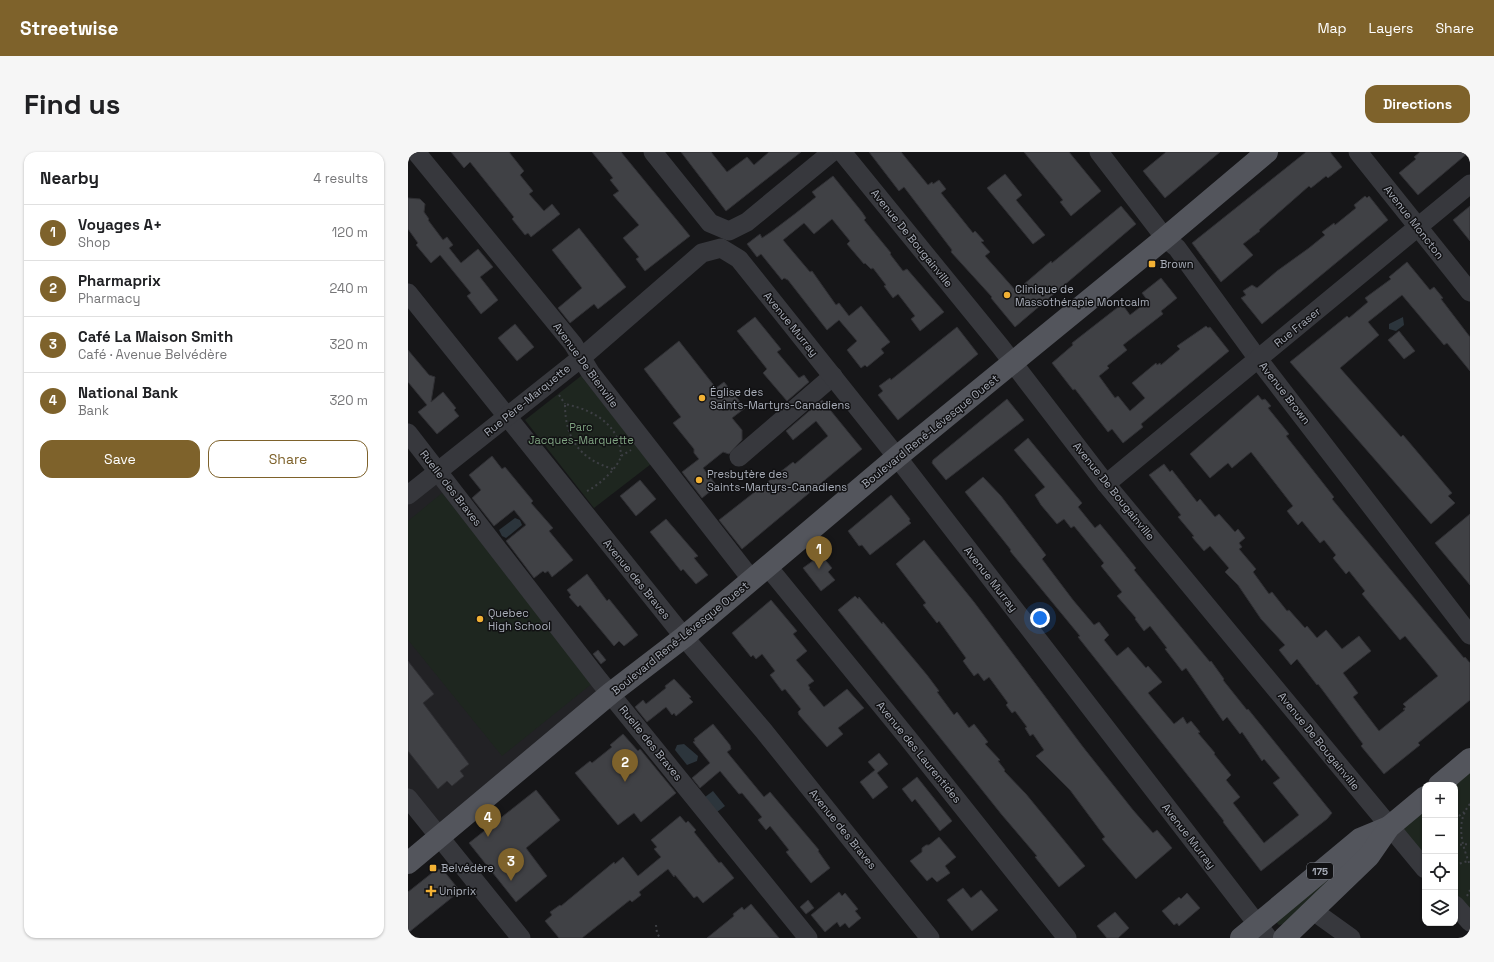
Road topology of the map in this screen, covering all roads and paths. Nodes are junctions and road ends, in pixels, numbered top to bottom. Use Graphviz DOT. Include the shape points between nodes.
graph roads {
  1 [pos="416,152"];
  2 [pos="653,152"];
  3 [pos="832,152"];
  4 [pos="842,152"];
  5 [pos="1099,152"];
  6 [pos="1267,152"];
  7 [pos="1358,152"];
  8 [pos="1470,184"];
  9 [pos="1418,228"];
  10 [pos="1165,238"];
  11 [pos="721,248"];
  12 [pos="408,292"];
  13 [pos="1470,292"];
  14 [pos="580,358"];
  15 [pos="1258,359"];
  16 [pos="1012,364"];
  17 [pos="833,376"];
  18 [pos="508,416"];
  19 [pos="408,433"];
  20 [pos="644,442"];
  21 [pos="621,456"];
  22 [pos="739,457"];
  23 [pos="897,457"];
  24 [pos="613,469"];
  25 [pos="438,471"];
  26 [pos="1106,484"];
  27 [pos="408,495"];
  28 [pos="572,498"];
  29 [pos="760,574"];
  30 [pos="1470,635"];
  31 [pos="684,637"];
  32 [pos="611,693"];
  33 [pos="1470,759"];
  34 [pos="1443,782"];
  35 [pos="408,798"];
  36 [pos="1422,799"];
  37 [pos="1470,804"];
  38 [pos="1465,811"];
  39 [pos="1456,818"];
  40 [pos="1389,827"];
  41 [pos="439,837"];
  42 [pos="1463,844"];
  43 [pos="1470,844"];
  44 [pos="1458,845"];
  45 [pos="1468,861"];
  46 [pos="408,863"];
  47 [pos="1458,864"];
  48 [pos="1470,865"];
  49 [pos="1422,866"];
  50 [pos="1470,890"];
  51 [pos="1461,900"];
  52 [pos="1312,910"];
  53 [pos="1470,922"];
  54 [pos="656,925"];
  55 [pos="1255,934"];
  56 [pos="521,938"];
  57 [pos="660,938"];
  58 [pos="808,938"];
  59 [pos="930,938"];
  60 [pos="1067,938"];
  61 [pos="1284,938"];
  62 [pos="1351,938"];
  1 -- 14 [label="street, Avenue De Bienville" via="573,344"];
  2 -- 3 [label="street" via="710,223 729,231 747,222"];
  4 -- 16 [label="street, Avenue De Bougainville"];
  5 -- 10 [label="street, Avenue Brown"];
  6 -- 10 [label="main road, Boulevard René-Lévesque Ouest"];
  7 -- 9 [label="street, Avenue Moncton"];
  8 -- 9 [label="street, Rue Fraser"];
  9 -- 13 [label="street, Avenue Moncton"];
  9 -- 15 [label="street, Rue Fraser"];
  10 -- 15 [label="street, Avenue Brown" via="1176,248"];
  10 -- 16 [label="main road, Boulevard René-Lévesque Ouest"];
  11 -- 14 [label="street, Rue Père-Marquette" via="702,253"];
  11 -- 17 [label="street, Avenue Murray" via="739,259"];
  12 -- 18 [label="street, Avenue des Braves"];
  14 -- 18 [label="street, Rue Père-Marquette"];
  14 -- 20 [label="street, Avenue De Bienville"];
  15 -- 26 [label="street, Rue Fraser"];
  15 -- 30 [label="street, Avenue Brown"];
  16 -- 23 [label="main road, Boulevard René-Lévesque Ouest"];
  16 -- 26 [label="street, Avenue De Bougainville"];
  17 -- 22 [label="street"];
  17 -- 23 [label="street, Avenue Murray"];
  18 -- 25 [label="street, Rue Père-Marquette"];
  18 -- 28 [label="street, Avenue des Braves"];
  19 -- 25 [label="street, Ruelle des Braves"];
  20 -- 21 [label="path"];
  20 -- 29 [label="street, Avenue De Bienville"];
  21 -- 24 [label="path"];
  21 -- 24 [label="path" via="616,435 597,414 582,407 565,404 565,417 574,443 596,464"];
  23 -- 29 [label="main road, Boulevard René-Lévesque Ouest"];
  23 -- 55 [label="street, Avenue Murray"];
  24 -- 28 [label="path" via="591,490"];
  25 -- 27 [label="street, Rue Père-Marquette"];
  25 -- 32 [label="street, Ruelle des Braves"];
  26 -- 40 [label="street, Avenue De Bougainville"];
  28 -- 31 [label="street, Avenue des Braves"];
  29 -- 31 [label="main road, Boulevard René-Lévesque Ouest"];
  29 -- 60 [label="street, Avenue des Laurentides" via="907,736"];
  31 -- 32 [label="main road, Boulevard René-Lévesque Ouest"];
  31 -- 59 [label="street, Avenue des Braves" via="763,730"];
  32 -- 41 [label="main road, Boulevard René-Lévesque Ouest"];
  32 -- 58 [label="street, Ruelle des Braves"];
  33 -- 34 [label="main road"];
  35 -- 41 [label="street"];
  36 -- 40 [label="main road, 175"];
  37 -- 38 [label="path"];
  38 -- 39 [label="path"];
  38 -- 42 [label="path" via="1461,824"];
  40 -- 49 [label="street, Avenue De Bougainville"];
  40 -- 52 [label="main road, 175" via="1369,856"];
  40 -- 55 [label="main road, 175" via="1360,839"];
  41 -- 46 [label="main road, Boulevard René-Lévesque Ouest"];
  41 -- 56 [label="street"];
  42 -- 43 [label="path"];
  42 -- 44 [label="path"];
  42 -- 45 [label="path"];
  45 -- 47 [label="path"];
  45 -- 48 [label="path"];
  50 -- 51 [label="path"];
  51 -- 53 [label="street"];
  52 -- 61 [label="main road, 175"];
  52 -- 62 [label="street"];
  54 -- 57 [label="path"];
}
